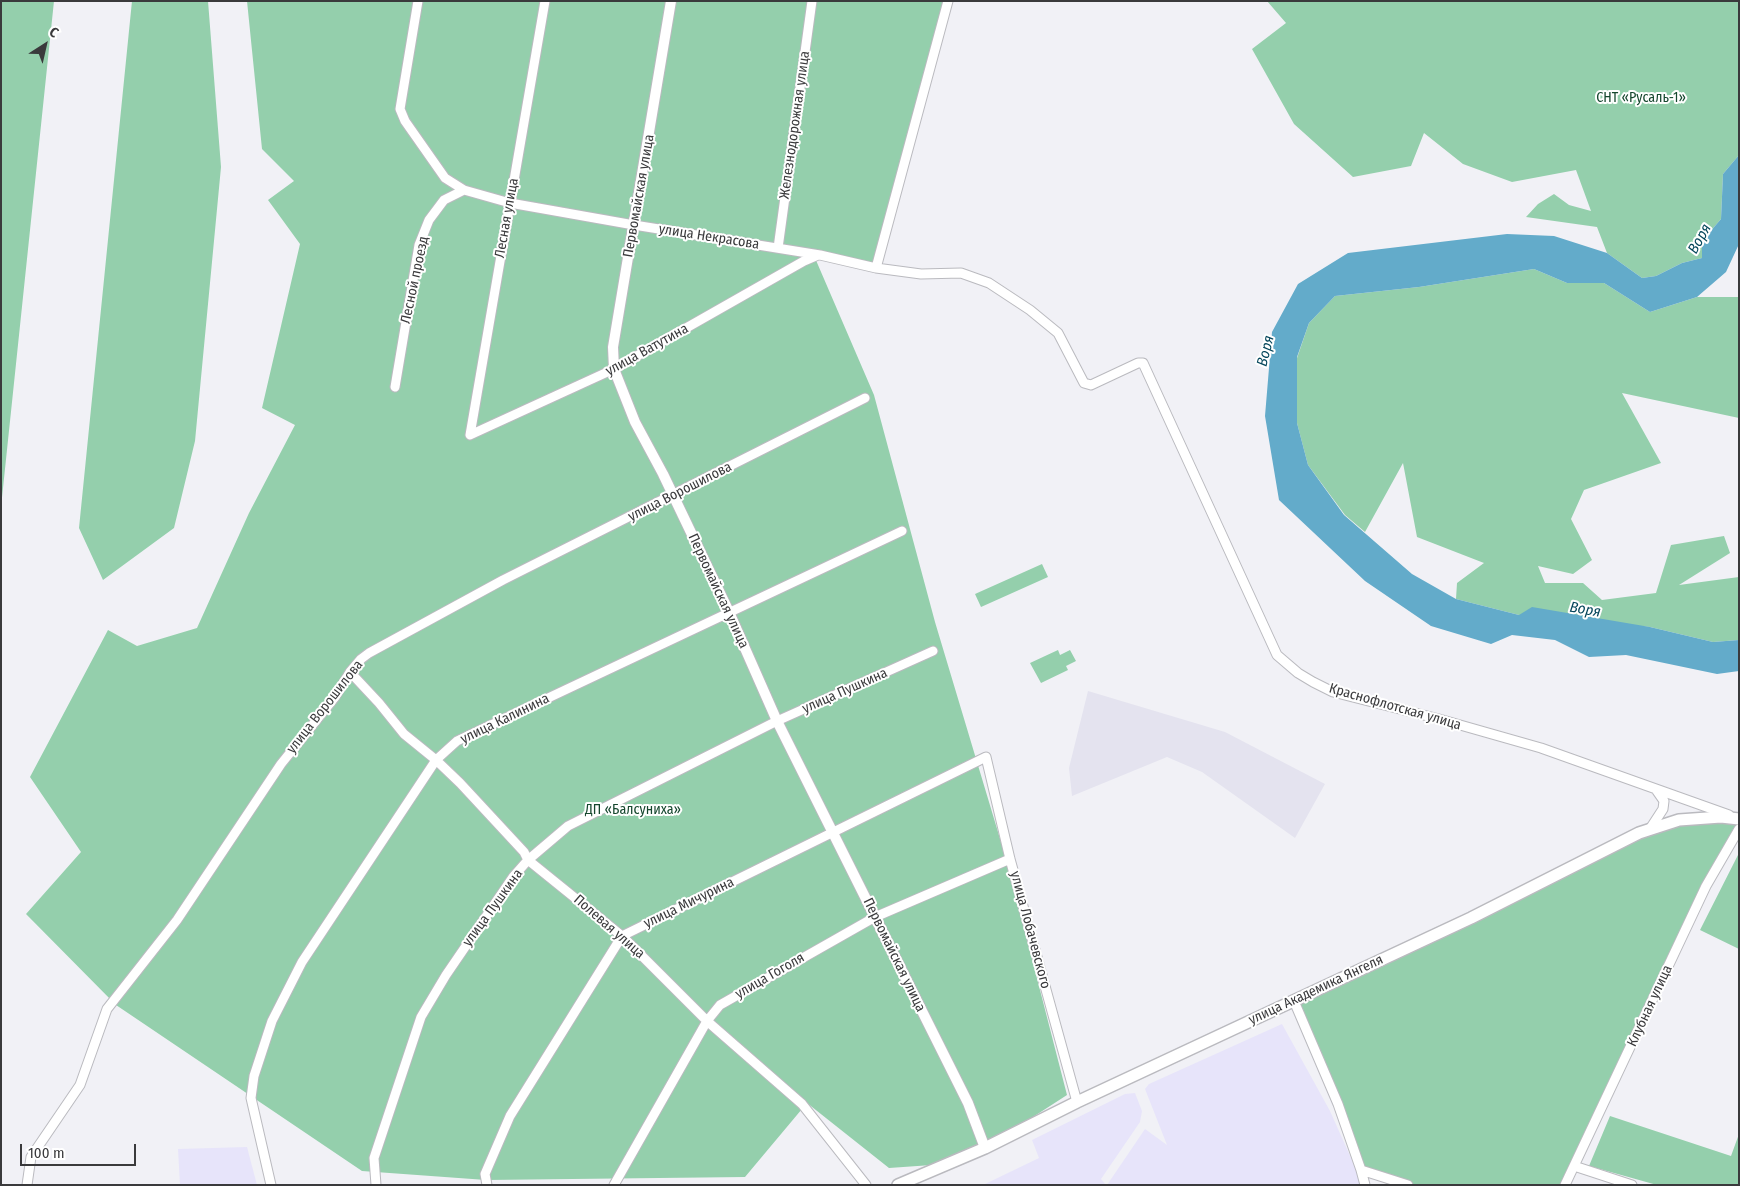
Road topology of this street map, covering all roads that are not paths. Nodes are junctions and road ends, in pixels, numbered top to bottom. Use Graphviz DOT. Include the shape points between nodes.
graph roads {
  1 [pos="418,1"];
  2 [pos="545,1"];
  3 [pos="671,1"];
  4 [pos="812,1"];
  5 [pos="948,1"];
  6 [pos="464,190"];
  7 [pos="510,203"];
  8 [pos="634,226"];
  9 [pos="778,248"];
  10 [pos="820,255"];
  11 [pos="876,268"];
  12 [pos="1143,363"];
  13 [pos="614,369"];
  14 [pos="394,387"];
  15 [pos="865,398"];
  16 [pos="470,435"];
  17 [pos="674,496"];
  18 [pos="902,531"];
  19 [pos="729,612"];
  20 [pos="933,651"];
  21 [pos="350,672"];
  22 [pos="777,721"];
  23 [pos="986,757"];
  24 [pos="436,760"];
  25 [pos="1655,789"];
  26 [pos="1739,819"];
  27 [pos="1650,829"];
  28 [pos="1739,829"];
  29 [pos="834,833"];
  30 [pos="1010,859"];
  31 [pos="528,860"];
  32 [pos="875,917"];
  33 [pos="622,936"];
  34 [pos="1294,1001"];
  35 [pos="707,1021"];
  36 [pos="1077,1102"];
  37 [pos="985,1148"];
  38 [pos="1574,1166"];
  39 [pos="1361,1170"];
  40 [pos="27,1185"];
  41 [pos="271,1185"];
  42 [pos="376,1185"];
  43 [pos="487,1185"];
  44 [pos="614,1185"];
  45 [pos="866,1185"];
  46 [pos="898,1185"];
  47 [pos="1365,1185"];
  48 [pos="1408,1185"];
  49 [pos="1565,1185"];
  50 [pos="1632,1185"];
  1 -- 6 [label="street, улица Некрасова" via="400,109 445,178"];
  2 -- 7 [label="street, Лесная улица"];
  3 -- 8 [label="street, Первомайская улица"];
  4 -- 9 [label="street, Железнодорожная улица"];
  5 -- 11 [label="street"];
  6 -- 7 [label="street, улица Некрасова"];
  6 -- 14 [label="street, Лесной проезд" via="444,200 429,220 419,245"];
  7 -- 8 [label="street, улица Некрасова"];
  7 -- 16 [label="street, Лесная улица"];
  8 -- 9 [label="street, улица Некрасова"];
  8 -- 13 [label="street, Первомайская улица" via="613,347"];
  9 -- 10 [label="street, улица Некрасова"];
  10 -- 11 [label="street, улица Некрасова"];
  10 -- 13 [label="street, улица Ватутина" via="804,260"];
  11 -- 12 [label="street, улица Некрасова" via="921,274 961,273 989,283 1058,333 1087,385"];
  12 -- 25 [label="street, Краснофлотская улица" via="1277,654 1298,673 1333,692 1541,748"];
  13 -- 16 [label="street, улица Ватутина"];
  13 -- 17 [label="street, Первомайская улица" via="635,422"];
  15 -- 17 [label="street, улица Ворошилова"];
  17 -- 19 [label="street, Первомайская улица"];
  17 -- 21 [label="street, улица Ворошилова" via="503,580 369,653"];
  18 -- 19 [label="street, улица Калинина"];
  19 -- 22 [label="street, Первомайская улица"];
  19 -- 24 [label="street, улица Калинина" via="457,741"];
  20 -- 22 [label="street, улица Пушкина"];
  21 -- 24 [label="street, Полевая улица" via="404,734"];
  21 -- 40 [label="street, улица Ворошилова" via="335,698 281,764 177,920 107,1009 80,1085 31,1157"];
  22 -- 29 [label="street, Первомайская улица"];
  22 -- 31 [label="street, улица Пушкина" via="568,826"];
  23 -- 29 [label="street, улица Мичурина"];
  23 -- 30 [label="street, улица Лобачевского"];
  24 -- 31 [label="street, Полевая улица"];
  24 -- 41 [label="street, улица Калинина" via="302,962 272,1021 254,1076 251,1098"];
  25 -- 26 [label="street, Краснофлотская улица"];
  25 -- 27 [label="street" via="1664,801 1663,809"];
  26 -- 27 [label="main road, улица Академика Янгеля" via="1679,820"];
  27 -- 34 [label="main road, улица Академика Янгеля"];
  28 -- 38 [label="street, Клубная улица" via="1706,886"];
  29 -- 32 [label="street, Первомайская улица"];
  29 -- 33 [label="street, улица Мичурина"];
  30 -- 32 [label="street, улица Гоголя"];
  30 -- 36 [label="street, улица Лобачевского"];
  31 -- 33 [label="street, Полевая улица"];
  31 -- 42 [label="street, улица Пушкина" via="513,877 421,1017 374,1158"];
  32 -- 35 [label="street, улица Гоголя" via="720,1005"];
  32 -- 37 [label="street, Первомайская улица" via="968,1102"];
  33 -- 35 [label="street, Полевая улица"];
  33 -- 43 [label="street" via="510,1116 485,1174"];
  34 -- 36 [label="main road, улица Академика Янгеля"];
  34 -- 39 [label="street" via="1338,1104"];
  35 -- 44 [label="street, улица Гоголя"];
  35 -- 45 [label="street, Полевая улица" via="802,1104"];
  36 -- 37 [label="main road, улица Академика Янгеля"];
  37 -- 46 [label="main road, улица Академика Янгеля"];
  38 -- 49 [label="street, Клубная улица"];
  38 -- 50 [label="street"];
  39 -- 47 [label="street"];
  39 -- 48 [label="street"];
}
